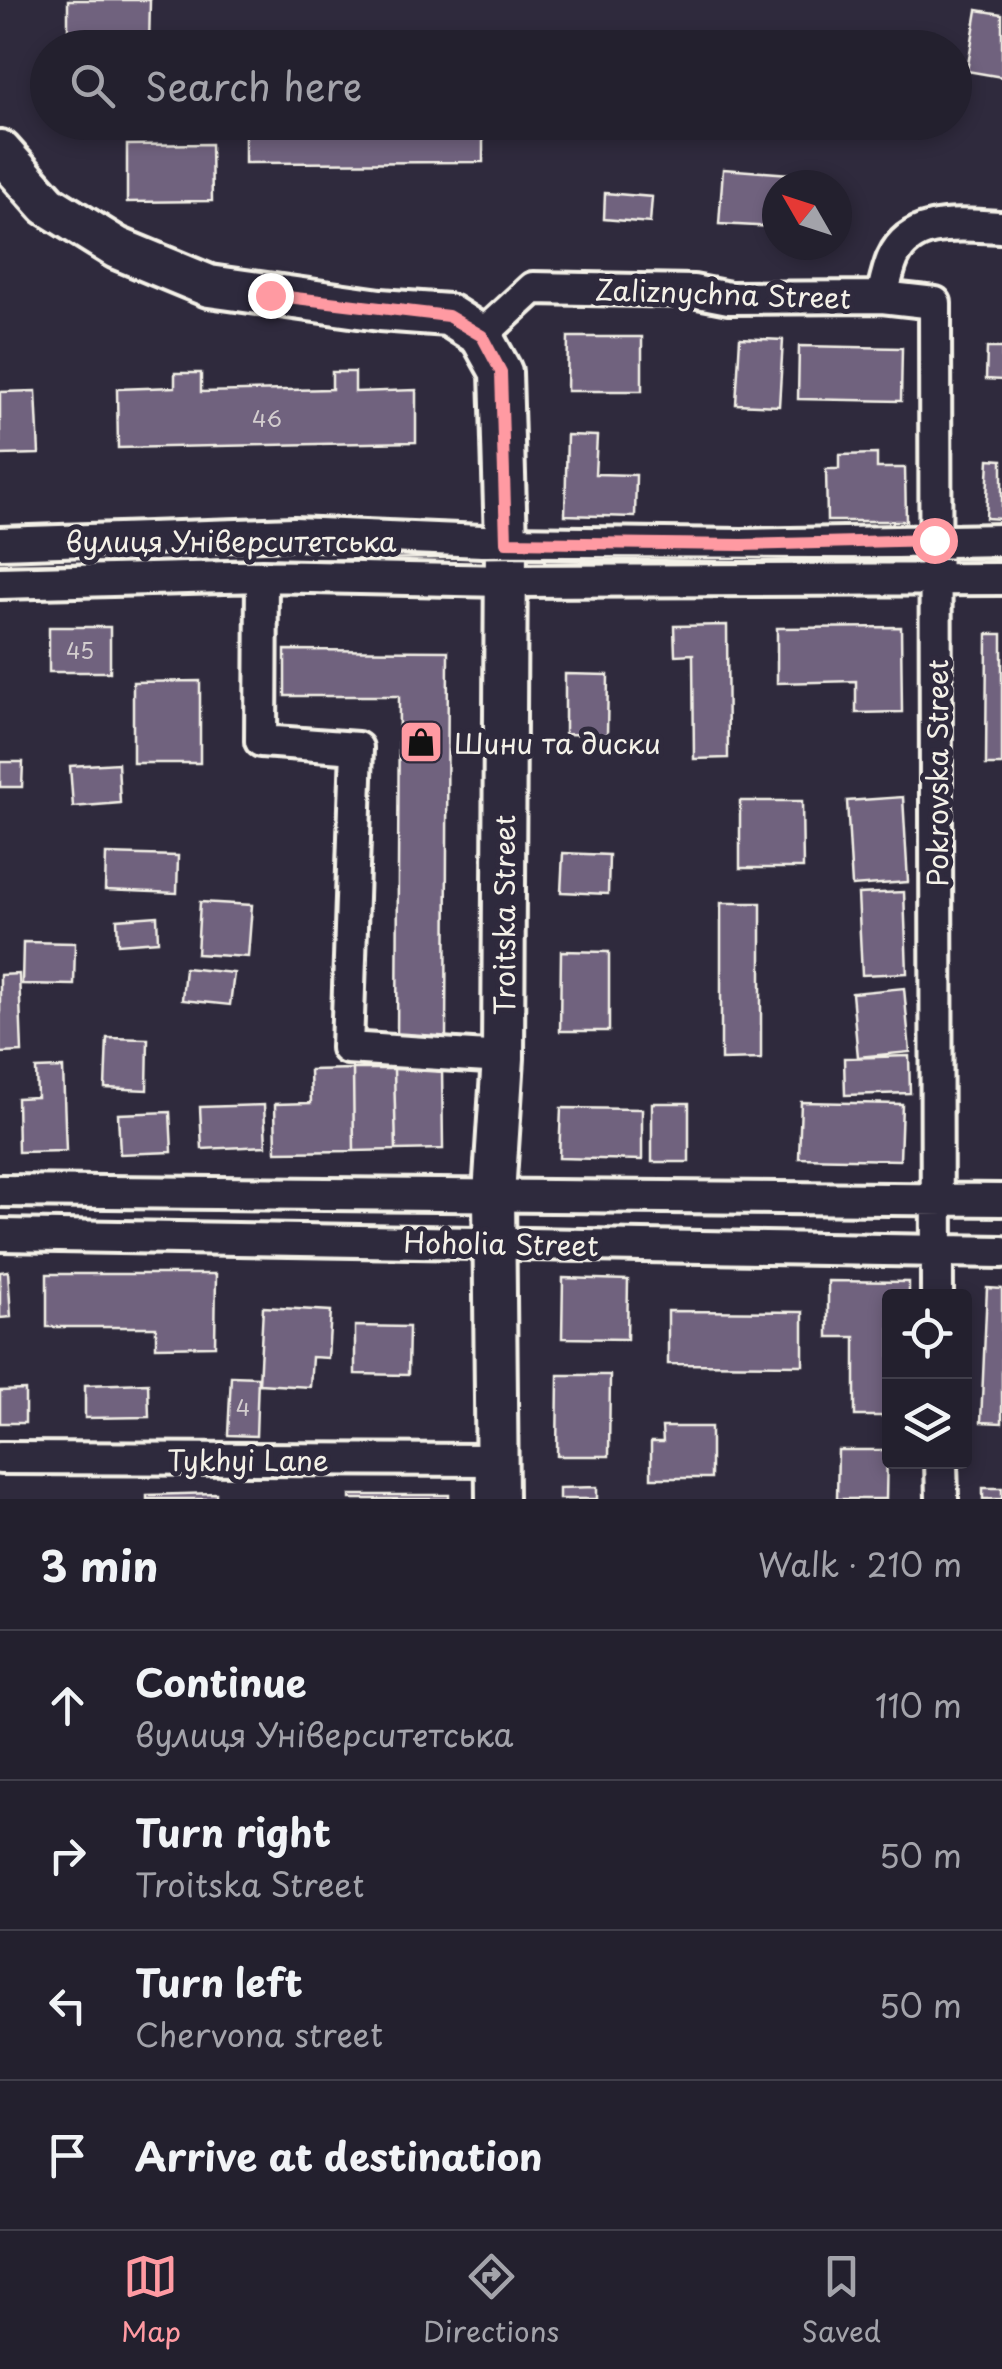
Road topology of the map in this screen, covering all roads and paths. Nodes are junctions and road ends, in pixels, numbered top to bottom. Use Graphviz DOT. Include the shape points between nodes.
graph roads {
  1 [pos="0,151"];
  2 [pos="1002,227"];
  3 [pos="882,297"];
  4 [pos="482,336"];
  5 [pos="934,540"];
  6 [pos="1002,540"];
  7 [pos="0,543"];
  8 [pos="506,562"];
  9 [pos="262,576"];
  10 [pos="936,579"];
  11 [pos="1002,579"];
  12 [pos="0,583"];
  13 [pos="502,1058"];
  14 [pos="0,1191"];
  15 [pos="494,1194"];
  16 [pos="936,1199"];
  17 [pos="1002,1200"];
  18 [pos="0,1235"];
  19 [pos="496,1242"];
  20 [pos="936,1252"];
  21 [pos="1002,1252"];
  22 [pos="937,1289"];
  23 [pos="0,1458"];
  24 [pos="941,1469"];
  25 [pos="496,1480"];
  26 [pos="942,1499"];
  1 -- 4 [label="main road" via="48,205 118,248 209,286 448,316"];
  2 -- 3 [label="street, Zaliznychna Street" via="920,230 893,257"];
  3 -- 4 [label="street, Zaliznychna Street" via="533,288"];
  3 -- 5 [label="street, Pokrovska Street" via="935,302"];
  4 -- 8 [label="main road, Troitska Street" via="501,372"];
  5 -- 6 [label="street, вулиця Університетська"];
  5 -- 8 [label="street, вулиця Університетська"];
  5 -- 10 [label="street, Pokrovska Street"];
  7 -- 8 [label="street, вулиця Університетська" via="294,534"];
  8 -- 9 [label="street, вулиця Університетська"];
  8 -- 10 [label="street, вулиця Університетська"];
  8 -- 13 [label="main road, Troitska Street"];
  9 -- 12 [label="street, вулиця Університетська"];
  9 -- 13 [label="street" via="261,742 358,748 347,1048"];
  10 -- 11 [label="street, вулиця Університетська"];
  10 -- 16 [label="street, Pokrovska Street"];
  13 -- 15 [label="main road, Troitska Street"];
  14 -- 15 [label="street, Hoholia Street"];
  15 -- 16 [label="street, Hoholia Street"];
  15 -- 19 [label="main road, Troitska Street"];
  16 -- 17 [label="street, Hoholia Street"];
  16 -- 20 [label="street, Pokrovska Street"];
  18 -- 19 [label="street, Hoholia Street"];
  19 -- 20 [label="street, Hoholia Street"];
  19 -- 25 [label="main road, Troitska Street"];
  20 -- 21 [label="street, Hoholia Street"];
  20 -- 22 [label="street, Pokrovska Street"];
  23 -- 25 [label="street, Tykhyi Lane"];
  24 -- 26 [label="street"];
}
